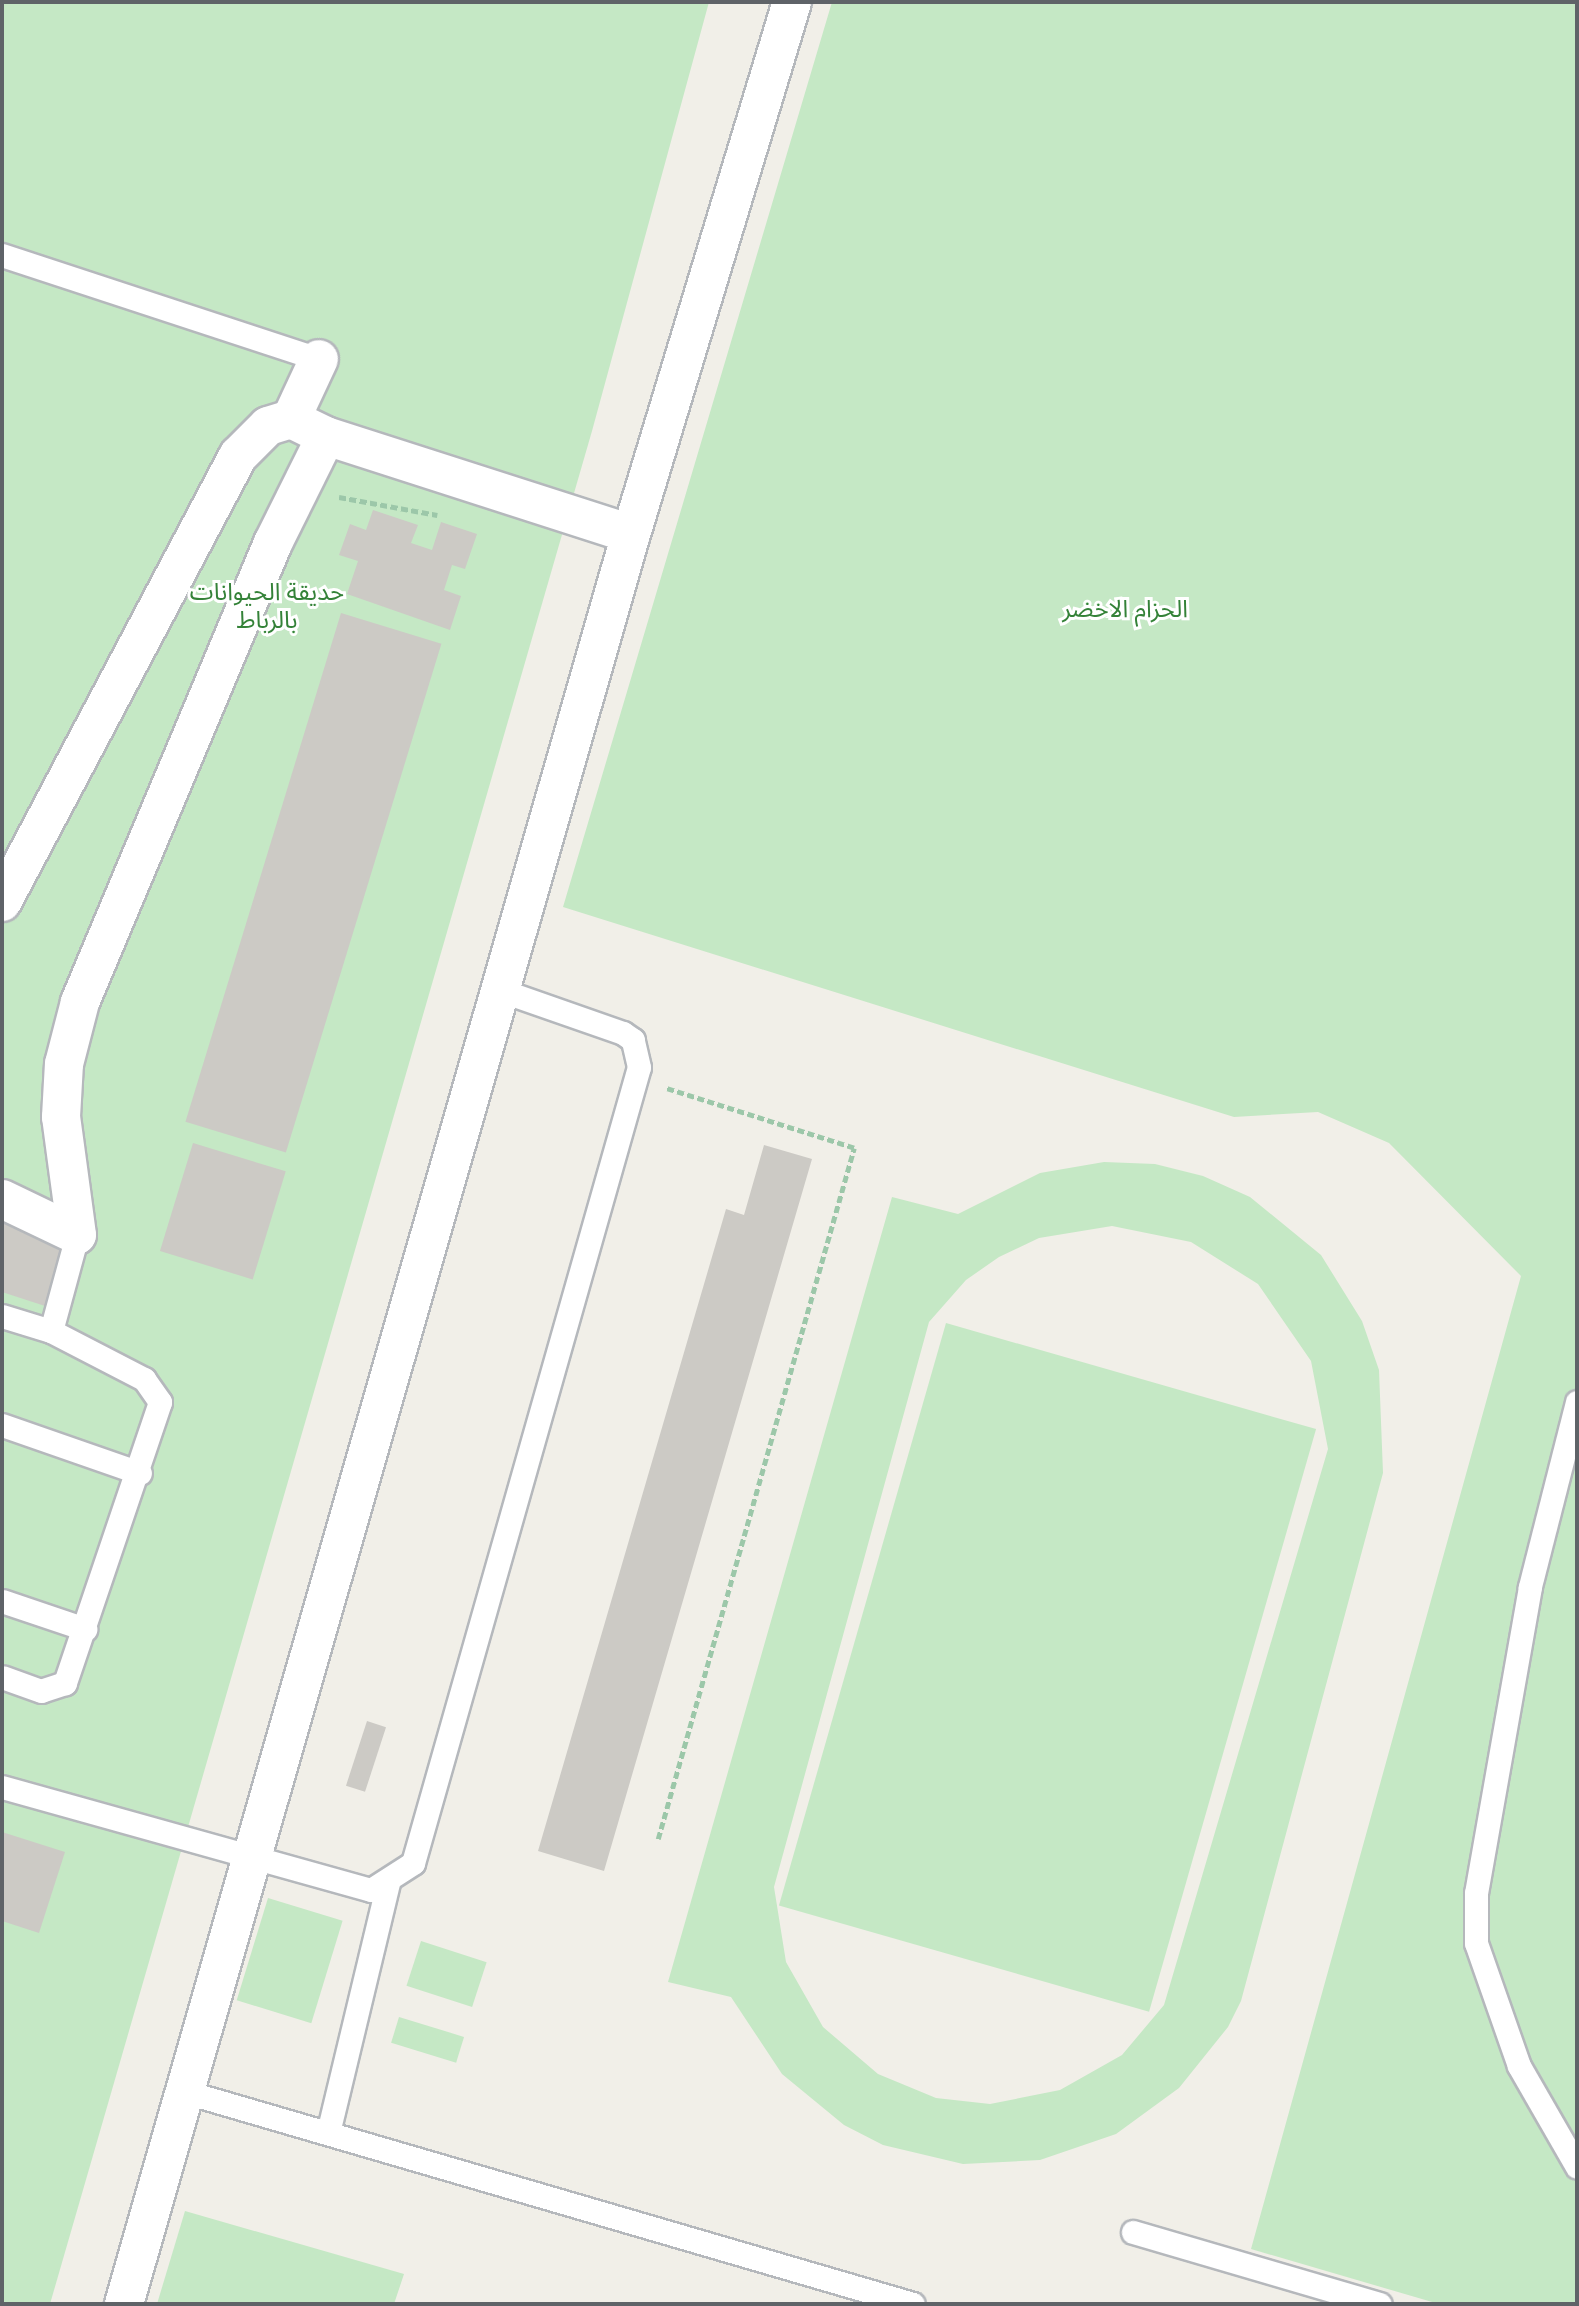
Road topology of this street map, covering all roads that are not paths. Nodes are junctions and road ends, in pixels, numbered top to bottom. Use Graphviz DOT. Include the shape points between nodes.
graph roads {
  1 [pos="792,2"];
  2 [pos="2,255"];
  3 [pos="319,359"];
  4 [pos="291,419"];
  5 [pos="326,436"];
  6 [pos="631,534"];
  7 [pos="2,902"];
  8 [pos="503,991"];
  9 [pos="2,1199"];
  10 [pos="77,1235"];
  11 [pos="2,1316"];
  12 [pos="51,1331"];
  13 [pos="1577,1402"];
  14 [pos="2,1425"];
  15 [pos="140,1472"];
  16 [pos="2,1601"];
  17 [pos="85,1629"];
  18 [pos="2,1677"];
  19 [pos="2,1787"];
  20 [pos="254,1863"];
  21 [pos="388,1884"];
  22 [pos="186,2092"];
  23 [pos="328,2133"];
  24 [pos="1577,2167"];
  25 [pos="1133,2232"];
  26 [pos="124,2304"];
  27 [pos="913,2304"];
  28 [pos="1380,2304"];
  1 -- 6 [label="street"];
  2 -- 3 [label="lane"];
  3 -- 4 [label="street"];
  4 -- 5 [label="street"];
  4 -- 7 [label="street" via="258,432 239,456"];
  5 -- 6 [label="street"];
  5 -- 10 [label="street" via="80,1002 64,1064 61,1117"];
  6 -- 8 [label="street"];
  8 -- 20 [label="street"];
  8 -- 21 [label="lane" via="623,1033 638,1051 636,1079 420,1848"];
  9 -- 10 [label="street"];
  10 -- 12 [label="lane"];
  11 -- 12 [label="lane"];
  12 -- 15 [label="lane" via="156,1388 158,1424"];
  13 -- 24 [label="lane" via="1530,1587 1476,1893 1476,1930 1489,1992 1519,2066"];
  14 -- 15 [label="lane"];
  15 -- 17 [label="lane"];
  16 -- 17 [label="lane"];
  17 -- 18 [label="lane" via="73,1669 60,1687 41,1690"];
  19 -- 20 [label="lane"];
  20 -- 21 [label="lane" via="371,1891"];
  20 -- 22 [label="street"];
  21 -- 23 [label="lane"];
  22 -- 23 [label="lane"];
  22 -- 26 [label="street"];
  23 -- 27 [label="lane"];
  25 -- 28 [label="lane"];
}
